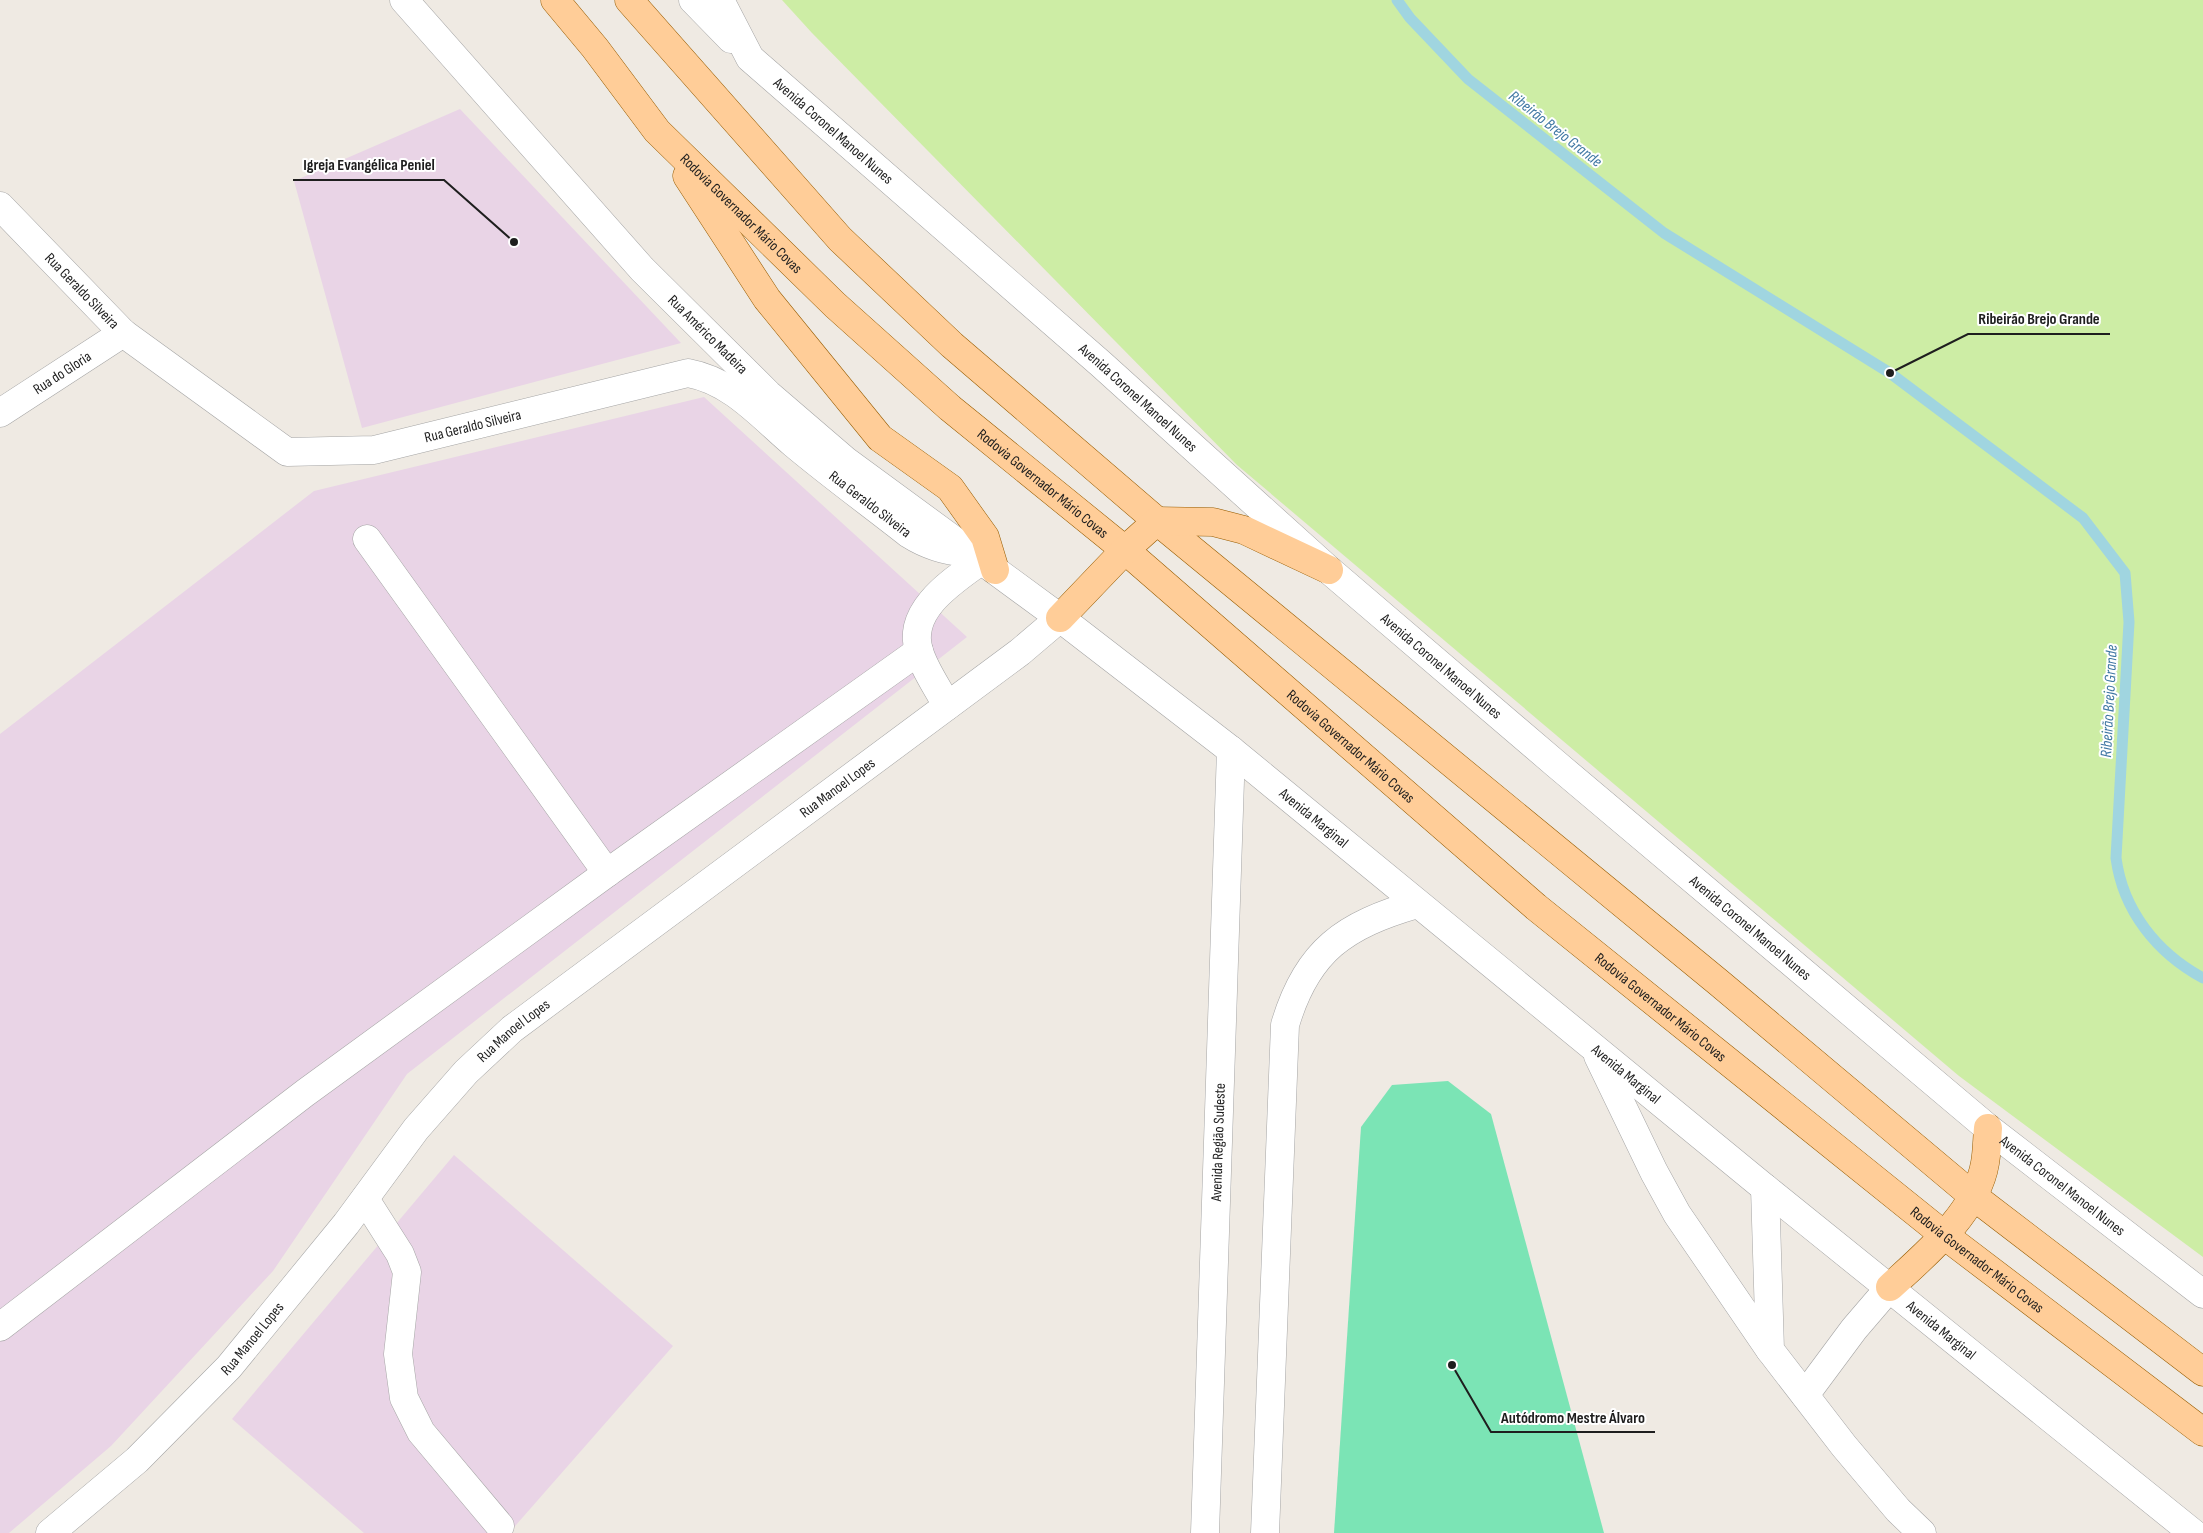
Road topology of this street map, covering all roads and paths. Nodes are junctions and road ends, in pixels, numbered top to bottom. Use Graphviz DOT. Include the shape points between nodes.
graph roads {
  1 [pos="404,0"];
  2 [pos="555,0"];
  3 [pos="630,0"];
  4 [pos="693,0"];
  5 [pos="720,0"];
  6 [pos="750,58"];
  7 [pos="657,131"];
  8 [pos="0,206"];
  9 [pos="123,333"];
  10 [pos="0,413"];
  11 [pos="1157,521"];
  12 [pos="367,539"];
  13 [pos="1125,550"];
  14 [pos="983,561"];
  15 [pos="1329,570"];
  16 [pos="1060,618"];
  17 [pos="919,651"];
  18 [pos="947,706"];
  19 [pos="1230,750"];
  20 [pos="607,873"];
  21 [pos="1417,904"];
  22 [pos="1594,1048"];
  23 [pos="1988,1128"];
  24 [pos="1764,1188"];
  25 [pos="1973,1196"];
  26 [pos="365,1199"];
  27 [pos="1944,1235"];
  28 [pos="1890,1287"];
  29 [pos="2203,1294"];
  30 [pos="0,1327"];
  31 [pos="1770,1350"];
  32 [pos="2203,1372"];
  33 [pos="1805,1395"];
  34 [pos="2203,1432"];
  35 [pos="500,1526"];
  36 [pos="50,1533"];
  37 [pos="1205,1533"];
  38 [pos="1265,1533"];
  39 [pos="1922,1533"];
  40 [pos="2192,1533"];
  1 -- 14 [label="street, Rua Américo Madeira" via="642,269 768,394 846,461"];
  2 -- 7 [label="main road, Rodovia Governador Mário Covas"];
  3 -- 11 [label="main road" via="840,238 952,345"];
  4 -- 6 [label="street"];
  5 -- 6 [label="street, Avenida Coronel Manoel Nunes"];
  6 -- 15 [label="street, Avenida Coronel Manoel Nunes" via="1101,364"];
  7 -- 13 [label="main road, Rodovia Governador Mário Covas" via="835,305 935,395"];
  7 -- 14 [label="main road" via="767,299 880,438 950,488 985,537"];
  8 -- 9 [label="street, Rua Geraldo Silveira"];
  9 -- 10 [label="street, Rua do Gloria"];
  9 -- 14 [label="street, Rua Geraldo Silveira" via="287,452 374,450 688,373 704,376 747,402 795,445 909,534 925,544"];
  11 -- 13 [label="main road"];
  11 -- 15 [label="main road" via="1213,522 1244,530"];
  11 -- 25 [label="main road" via="1711,976"];
  12 -- 20 [label="street"];
  13 -- 16 [label="main road"];
  13 -- 27 [label="main road, Rodovia Governador Mário Covas" via="1536,906"];
  14 -- 16 [label="street, Rua Américo Madeira"];
  14 -- 17 [label="street" via="954,581 922,614 916,629"];
  15 -- 23 [label="street, Avenida Coronel Manoel Nunes"];
  16 -- 18 [label="street, Rua Manoel Lopes"];
  16 -- 19 [label="street, Avenida Marginal"];
  17 -- 18 [label="street"];
  17 -- 20 [label="street"];
  18 -- 26 [label="street, Rua Manoel Lopes" via="512,1030 466,1072 422,1122"];
  19 -- 21 [label="street, Avenida Marginal"];
  19 -- 37 [label="street, Avenida Região Sudeste"];
  20 -- 30 [label="street" via="305,1093"];
  21 -- 22 [label="street, Avenida Marginal"];
  21 -- 38 [label="street" via="1357,925 1326,949 1304,976 1285,1025"];
  22 -- 24 [label="street, Avenida Marginal"];
  22 -- 31 [label="street" via="1677,1214"];
  23 -- 25 [label="main road" via="1985,1165"];
  23 -- 29 [label="street, Avenida Coronel Manoel Nunes"];
  24 -- 28 [label="street, Avenida Marginal"];
  24 -- 31 [label="street"];
  25 -- 27 [label="main road"];
  25 -- 32 [label="main road"];
  26 -- 35 [label="street" via="400,1254 407,1272 398,1354 404,1398 421,1432"];
  26 -- 36 [label="street, Rua Manoel Lopes" via="229,1367 137,1460"];
  27 -- 28 [label="main road"];
  27 -- 34 [label="main road, Rodovia Governador Mário Covas"];
  28 -- 33 [label="street"];
  28 -- 40 [label="street, Avenida Marginal"];
  31 -- 33 [label="street"];
  33 -- 39 [label="street" via="1892,1503"];
}
